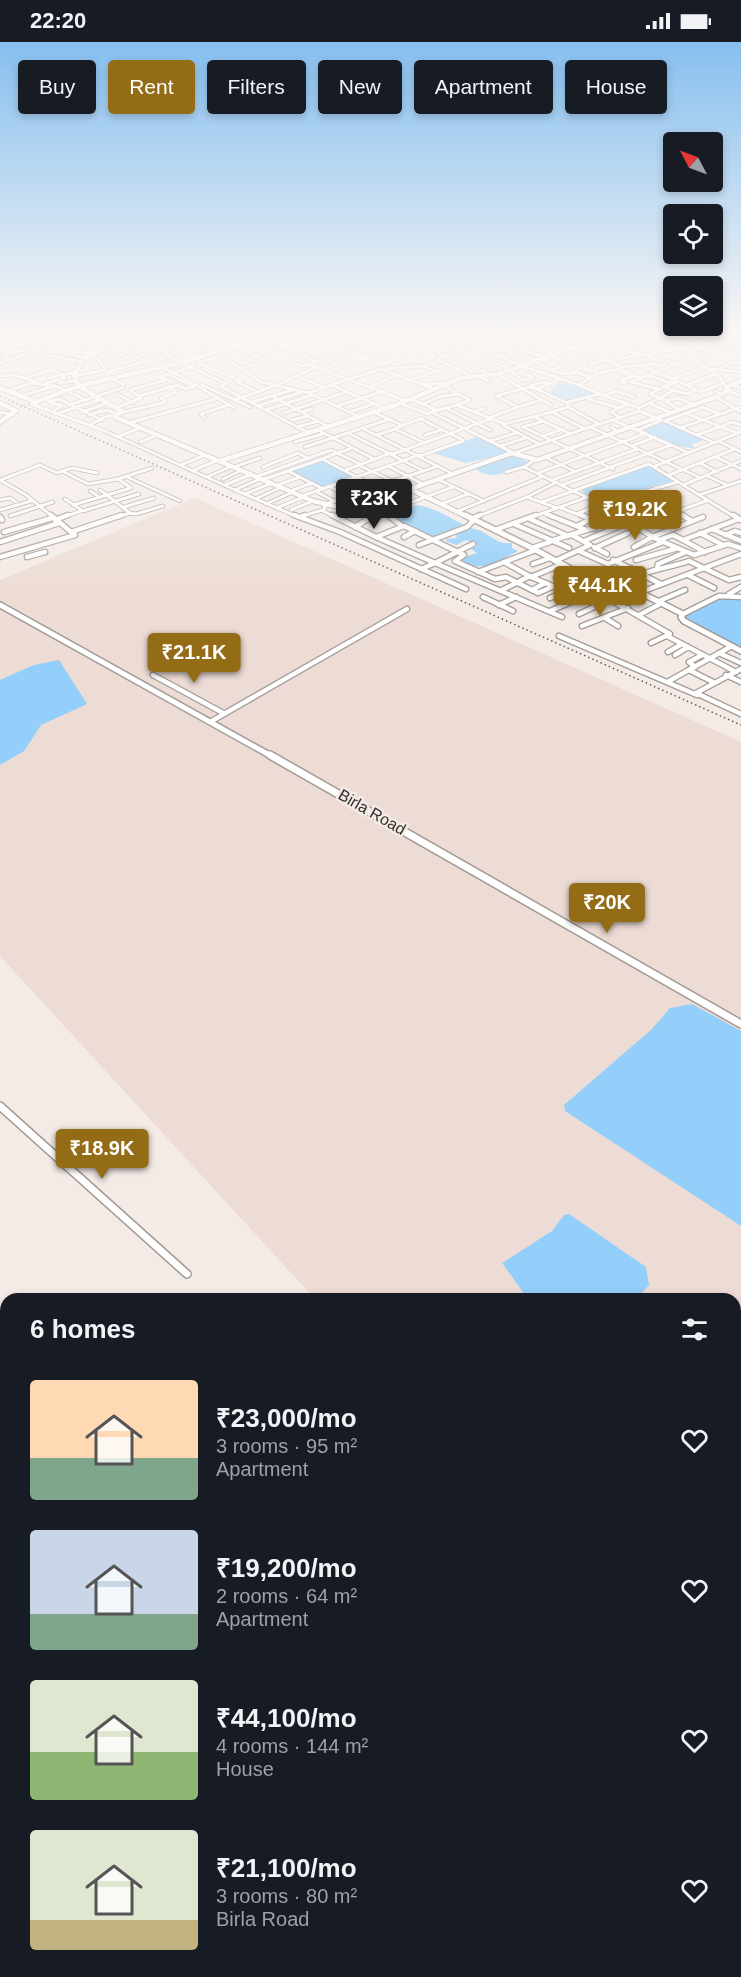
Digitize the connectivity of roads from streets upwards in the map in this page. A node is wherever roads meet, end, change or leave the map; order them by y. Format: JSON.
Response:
{"nodes":[{"id":1,"x":78,"y":420,"type":"edge"},
{"id":2,"x":102,"y":420,"type":"edge"},
{"id":3,"x":125,"y":420,"type":"edge"},
{"id":4,"x":135,"y":420,"type":"edge"},
{"id":5,"x":285,"y":420,"type":"edge"},
{"id":6,"x":347,"y":420,"type":"edge"},
{"id":7,"x":364,"y":420,"type":"edge"},
{"id":8,"x":387,"y":420,"type":"joint"},
{"id":9,"x":418,"y":420,"type":"edge"},
{"id":10,"x":423,"y":420,"type":"edge"},
{"id":11,"x":468,"y":420,"type":"edge"},
{"id":12,"x":487,"y":420,"type":"edge"},
{"id":13,"x":496,"y":420,"type":"edge"},
{"id":14,"x":522,"y":420,"type":"edge"},
{"id":15,"x":570,"y":420,"type":"edge"},
{"id":16,"x":593,"y":420,"type":"edge"},
{"id":17,"x":612,"y":420,"type":"edge"},
{"id":18,"x":613,"y":420,"type":"edge"},
{"id":19,"x":645,"y":420,"type":"edge"},
{"id":20,"x":664,"y":420,"type":"joint"},
{"id":21,"x":703,"y":420,"type":"joint"},
{"id":22,"x":318,"y":421,"type":"joint"},
{"id":23,"x":447,"y":421,"type":"joint"},
{"id":24,"x":544,"y":421,"type":"joint"},
{"id":25,"x":128,"y":423,"type":"junction"},
{"id":26,"x":377,"y":424,"type":"junction"},
{"id":27,"x":599,"y":424,"type":"junction"},
{"id":28,"x":90,"y":425,"type":"junction"},
{"id":29,"x":372,"y":425,"type":"junction"},
{"id":30,"x":477,"y":425,"type":"junction"},
{"id":31,"x":504,"y":425,"type":"junction"},
{"id":32,"x":741,"y":425,"type":"edge"},
{"id":33,"x":327,"y":426,"type":"junction"},
{"id":34,"x":404,"y":426,"type":"junction"},
{"id":35,"x":434,"y":426,"type":"junction"},
{"id":36,"x":628,"y":426,"type":"junction"},
{"id":37,"x":297,"y":427,"type":"junction"},
{"id":38,"x":611,"y":427,"type":"dead end"},
{"id":39,"x":719,"y":427,"type":"junction"},
{"id":40,"x":140,"y":428,"type":"junction"},
{"id":41,"x":362,"y":428,"type":"junction"},
{"id":42,"x":587,"y":428,"type":"junction"},
{"id":43,"x":680,"y":428,"type":"junction"},
{"id":44,"x":316,"y":429,"type":"junction"},
{"id":45,"x":464,"y":429,"type":"junction"},
{"id":46,"x":563,"y":429,"type":"junction"},
{"id":47,"x":394,"y":430,"type":"junction"},
{"id":48,"x":441,"y":430,"type":"junction"},
{"id":49,"x":490,"y":430,"type":"junction"},
{"id":50,"x":637,"y":430,"type":"junction"},
{"id":51,"x":131,"y":431,"type":"junction"},
{"id":52,"x":617,"y":431,"type":"junction"},
{"id":53,"x":307,"y":432,"type":"junction"},
{"id":54,"x":516,"y":432,"type":"junction"},
{"id":55,"x":348,"y":433,"type":"junction"},
{"id":56,"x":646,"y":433,"type":"junction"},
{"id":57,"x":324,"y":434,"type":"junction"},
{"id":58,"x":449,"y":434,"type":"junction"},
{"id":59,"x":571,"y":434,"type":"junction"},
{"id":60,"x":738,"y":434,"type":"edge"},
{"id":61,"x":158,"y":435,"type":"junction"},
{"id":62,"x":377,"y":435,"type":"junction"},
{"id":63,"x":425,"y":435,"type":"dead end"},
{"id":64,"x":475,"y":435,"type":"junction"},
{"id":65,"x":606,"y":435,"type":"junction"},
{"id":66,"x":697,"y":435,"type":"junction"},
{"id":67,"x":543,"y":436,"type":"junction"},
{"id":68,"x":117,"y":437,"type":"junction"},
{"id":69,"x":655,"y":437,"type":"junction"},
{"id":70,"x":525,"y":438,"type":"junction"},
{"id":71,"x":741,"y":438,"type":"edge"},
{"id":72,"x":147,"y":439,"type":"junction"},
{"id":73,"x":331,"y":439,"type":"junction"},
{"id":74,"x":551,"y":440,"type":"junction"},
{"id":75,"x":490,"y":441,"type":"junction"},
{"id":76,"x":140,"y":442,"type":"dead end"},
{"id":77,"x":295,"y":442,"type":"dead end"},
{"id":78,"x":622,"y":442,"type":"junction"},
{"id":79,"x":716,"y":442,"type":"junction"},
{"id":80,"x":425,"y":443,"type":"junction"},
{"id":81,"x":538,"y":444,"type":"junction"},
{"id":82,"x":671,"y":445,"type":"junction"},
{"id":83,"x":741,"y":445,"type":"edge"},
{"id":84,"x":345,"y":446,"type":"junction"},
{"id":85,"x":501,"y":446,"type":"junction"},
{"id":86,"x":632,"y":446,"type":"junction"},
{"id":87,"x":305,"y":447,"type":"dead end"},
{"id":88,"x":569,"y":448,"type":"junction"},
{"id":89,"x":734,"y":448,"type":"junction"},
{"id":90,"x":350,"y":449,"type":"junction"},
{"id":91,"x":407,"y":449,"type":"junction"},
{"id":92,"x":638,"y":449,"type":"junction"},
{"id":93,"x":331,"y":450,"type":"junction"},
{"id":94,"x":741,"y":452,"type":"edge"},
{"id":95,"x":337,"y":453,"type":"junction"},
{"id":96,"x":514,"y":453,"type":"junction"},
{"id":97,"x":689,"y":453,"type":"junction"},
{"id":98,"x":392,"y":454,"type":"junction"},
{"id":99,"x":648,"y":454,"type":"junction"},
{"id":100,"x":205,"y":455,"type":"junction"},
{"id":101,"x":318,"y":455,"type":"junction"},
{"id":102,"x":419,"y":455,"type":"junction"},
{"id":103,"x":586,"y":455,"type":"junction"},
{"id":104,"x":545,"y":457,"type":"junction"},
{"id":105,"x":716,"y":457,"type":"junction"},
{"id":106,"x":260,"y":458,"type":"dead end"},
{"id":107,"x":308,"y":458,"type":"junction"},
{"id":108,"x":323,"y":458,"type":"junction"},
{"id":109,"x":374,"y":459,"type":"junction"},
{"id":110,"x":404,"y":460,"type":"junction"},
{"id":111,"x":535,"y":460,"type":"junction"},
{"id":112,"x":219,"y":461,"type":"junction"},
{"id":113,"x":251,"y":461,"type":"junction"},
{"id":114,"x":665,"y":461,"type":"junction"},
{"id":115,"x":741,"y":461,"type":"edge"},
{"id":116,"x":314,"y":462,"type":"junction"},
{"id":117,"x":599,"y":462,"type":"junction"},
{"id":118,"x":700,"y":463,"type":"junction"},
{"id":119,"x":181,"y":465,"type":"junction"},
{"id":120,"x":359,"y":465,"type":"junction"},
{"id":121,"x":561,"y":465,"type":"junction"},
{"id":122,"x":734,"y":465,"type":"junction"},
{"id":123,"x":388,"y":466,"type":"junction"},
{"id":124,"x":438,"y":466,"type":"junction"},
{"id":125,"x":524,"y":466,"type":"junction"},
{"id":126,"x":655,"y":466,"type":"junction"},
{"id":127,"x":233,"y":467,"type":"junction"},
{"id":128,"x":152,"y":468,"type":"dead end"},
{"id":129,"x":263,"y":468,"type":"junction"},
{"id":130,"x":611,"y":468,"type":"junction"},
{"id":131,"x":741,"y":469,"type":"edge"},
{"id":132,"x":242,"y":470,"type":"junction"},
{"id":133,"x":346,"y":470,"type":"junction"},
{"id":134,"x":684,"y":470,"type":"junction"},
{"id":135,"x":62,"y":471,"type":"junction"},
{"id":136,"x":192,"y":471,"type":"junction"},
{"id":137,"x":272,"y":471,"type":"junction"},
{"id":138,"x":288,"y":471,"type":"junction"},
{"id":139,"x":372,"y":471,"type":"junction"},
{"id":140,"x":424,"y":471,"type":"junction"},
{"id":141,"x":506,"y":472,"type":"dead end"},
{"id":142,"x":575,"y":472,"type":"junction"},
{"id":143,"x":622,"y":472,"type":"junction"},
{"id":144,"x":717,"y":472,"type":"junction"},
{"id":145,"x":97,"y":473,"type":"dead end"},
{"id":146,"x":538,"y":473,"type":"junction"},
{"id":147,"x":252,"y":474,"type":"junction"},
{"id":148,"x":451,"y":474,"type":"junction"},
{"id":149,"x":669,"y":475,"type":"junction"},
{"id":150,"x":544,"y":476,"type":"junction"},
{"id":151,"x":707,"y":476,"type":"junction"},
{"id":152,"x":127,"y":477,"type":"junction"},
{"id":153,"x":207,"y":477,"type":"junction"},
{"id":154,"x":300,"y":477,"type":"junction"},
{"id":155,"x":357,"y":477,"type":"junction"},
{"id":156,"x":408,"y":477,"type":"junction"},
{"id":157,"x":585,"y":477,"type":"junction"},
{"id":158,"x":223,"y":478,"type":"dead end"},
{"id":159,"x":261,"y":478,"type":"junction"},
{"id":160,"x":701,"y":478,"type":"junction"},
{"id":161,"x":118,"y":479,"type":"junction"},
{"id":162,"x":437,"y":479,"type":"junction"},
{"id":163,"x":0,"y":480,"type":"edge"},
{"id":164,"x":552,"y":480,"type":"junction"},
{"id":165,"x":392,"y":481,"type":"junction"},
{"id":166,"x":741,"y":481,"type":"edge"},
{"id":167,"x":342,"y":482,"type":"junction"},
{"id":168,"x":595,"y":482,"type":"junction"},
{"id":169,"x":678,"y":482,"type":"junction"},
{"id":170,"x":312,"y":483,"type":"junction"},
{"id":171,"x":557,"y":483,"type":"junction"},
{"id":172,"x":423,"y":484,"type":"junction"},
{"id":173,"x":225,"y":485,"type":"junction"},
{"id":174,"x":278,"y":485,"type":"junction"},
{"id":175,"x":562,"y":485,"type":"junction"},
{"id":176,"x":683,"y":485,"type":"junction"},
{"id":177,"x":727,"y":485,"type":"junction"},
{"id":178,"x":330,"y":486,"type":"junction"},
{"id":179,"x":376,"y":487,"type":"junction"},
{"id":180,"x":453,"y":487,"type":"junction"},
{"id":181,"x":323,"y":489,"type":"junction"},
{"id":182,"x":410,"y":489,"type":"junction"},
{"id":183,"x":100,"y":490,"type":"dead end"},
{"id":184,"x":235,"y":490,"type":"junction"},
{"id":185,"x":90,"y":491,"type":"dead end"},
{"id":186,"x":292,"y":491,"type":"junction"},
{"id":187,"x":315,"y":491,"type":"junction"},
{"id":188,"x":365,"y":491,"type":"junction"},
{"id":189,"x":573,"y":491,"type":"junction"},
{"id":190,"x":245,"y":494,"type":"junction"},
{"id":191,"x":468,"y":494,"type":"junction"},
{"id":192,"x":500,"y":494,"type":"junction"},
{"id":193,"x":108,"y":495,"type":"junction"},
{"id":194,"x":139,"y":495,"type":"dead end"},
{"id":195,"x":699,"y":495,"type":"junction"},
{"id":196,"x":98,"y":496,"type":"junction"},
{"id":197,"x":303,"y":496,"type":"junction"},
{"id":198,"x":349,"y":496,"type":"junction"},
{"id":199,"x":527,"y":496,"type":"junction"},
{"id":200,"x":647,"y":496,"type":"dead end"},
{"id":201,"x":426,"y":497,"type":"junction"},
{"id":202,"x":588,"y":497,"type":"junction"},
{"id":203,"x":154,"y":498,"type":"dead end"},
{"id":204,"x":65,"y":499,"type":"dead end"},
{"id":205,"x":255,"y":499,"type":"junction"},
{"id":206,"x":0,"y":500,"type":"edge"},
{"id":207,"x":31,"y":501,"type":"junction"},
{"id":208,"x":117,"y":501,"type":"junction"},
{"id":209,"x":180,"y":501,"type":"dead end"},
{"id":210,"x":312,"y":501,"type":"junction"},
{"id":211,"x":334,"y":501,"type":"junction"},
{"id":212,"x":484,"y":501,"type":"junction"},
{"id":213,"x":626,"y":501,"type":"junction"},
{"id":214,"x":706,"y":501,"type":"junction"},
{"id":215,"x":16,"y":502,"type":"dead end"},
{"id":216,"x":53,"y":502,"type":"dead end"},
{"id":217,"x":515,"y":502,"type":"junction"},
{"id":218,"x":542,"y":502,"type":"junction"},
{"id":219,"x":266,"y":504,"type":"junction"},
{"id":220,"x":441,"y":504,"type":"junction"},
{"id":221,"x":602,"y":504,"type":"junction"},
{"id":222,"x":73,"y":505,"type":"junction"},
{"id":223,"x":163,"y":506,"type":"dead end"},
{"id":224,"x":324,"y":506,"type":"junction"},
{"id":225,"x":124,"y":507,"type":"junction"},
{"id":226,"x":655,"y":507,"type":"dead end"},
{"id":227,"x":39,"y":508,"type":"junction"},
{"id":228,"x":276,"y":508,"type":"junction"},
{"id":229,"x":558,"y":508,"type":"junction"},
{"id":230,"x":636,"y":508,"type":"junction"},
{"id":231,"x":0,"y":510,"type":"edge"},
{"id":232,"x":291,"y":510,"type":"dead end"},
{"id":233,"x":351,"y":510,"type":"junction"},
{"id":234,"x":81,"y":511,"type":"junction"},
{"id":235,"x":383,"y":512,"type":"junction"},
{"id":236,"x":456,"y":512,"type":"junction"},
{"id":237,"x":642,"y":512,"type":"junction"},
{"id":238,"x":675,"y":512,"type":"junction"},
{"id":239,"x":130,"y":513,"type":"junction"},
{"id":240,"x":544,"y":513,"type":"junction"},
{"id":241,"x":576,"y":514,"type":"junction"},
{"id":242,"x":618,"y":516,"type":"junction"},
{"id":243,"x":300,"y":517,"type":"junction"},
{"id":244,"x":370,"y":517,"type":"junction"},
{"id":245,"x":703,"y":517,"type":"dead end"},
{"id":246,"x":530,"y":519,"type":"junction"},
{"id":247,"x":591,"y":519,"type":"junction"},
{"id":248,"x":55,"y":520,"type":"junction"},
{"id":249,"x":472,"y":520,"type":"junction"},
{"id":250,"x":740,"y":520,"type":"edge"},
{"id":251,"x":692,"y":521,"type":"junction"},
{"id":252,"x":627,"y":523,"type":"junction"},
{"id":253,"x":514,"y":524,"type":"junction"},
{"id":254,"x":402,"y":526,"type":"junction"},
{"id":255,"x":577,"y":526,"type":"junction"},
{"id":256,"x":354,"y":527,"type":"junction"},
{"id":257,"x":634,"y":527,"type":"dead end"},
{"id":258,"x":18,"y":528,"type":"junction"},
{"id":259,"x":596,"y":528,"type":"dead end"},
{"id":260,"x":640,"y":529,"type":"dead end"},
{"id":261,"x":712,"y":529,"type":"junction"},
{"id":262,"x":495,"y":530,"type":"junction"},
{"id":263,"x":586,"y":530,"type":"junction"},
{"id":264,"x":415,"y":531,"type":"junction"},
{"id":265,"x":4,"y":532,"type":"dead end"},
{"id":266,"x":71,"y":532,"type":"junction"},
{"id":267,"x":340,"y":532,"type":"junction"},
{"id":268,"x":627,"y":533,"type":"dead end"},
{"id":269,"x":700,"y":533,"type":"junction"},
{"id":270,"x":741,"y":533,"type":"edge"},
{"id":271,"x":725,"y":535,"type":"junction"},
{"id":272,"x":570,"y":536,"type":"junction"},
{"id":273,"x":376,"y":537,"type":"junction"},
{"id":274,"x":404,"y":537,"type":"dead end"},
{"id":275,"x":653,"y":537,"type":"junction"},
{"id":276,"x":434,"y":539,"type":"junction"},
{"id":277,"x":682,"y":540,"type":"junction"},
{"id":278,"x":552,"y":541,"type":"junction"},
{"id":279,"x":584,"y":541,"type":"junction"},
{"id":280,"x":661,"y":541,"type":"junction"},
{"id":281,"x":741,"y":541,"type":"edge"},
{"id":282,"x":0,"y":542,"type":"edge"},
{"id":283,"x":473,"y":544,"type":"dead end"},
{"id":284,"x":419,"y":545,"type":"dead end"},
{"id":285,"x":589,"y":545,"type":"junction"},
{"id":286,"x":672,"y":545,"type":"junction"},
{"id":287,"x":723,"y":545,"type":"junction"},
{"id":288,"x":38,"y":546,"type":"junction"},
{"id":289,"x":634,"y":546,"type":"dead end"},
{"id":290,"x":399,"y":548,"type":"junction"},
{"id":291,"x":568,"y":548,"type":"dead end"},
{"id":292,"x":595,"y":548,"type":"junction"},
{"id":293,"x":678,"y":548,"type":"junction"},
{"id":294,"x":741,"y":548,"type":"edge"},
{"id":295,"x":534,"y":549,"type":"junction"},
{"id":296,"x":456,"y":551,"type":"junction"},
{"id":297,"x":579,"y":551,"type":"junction"},
{"id":298,"x":45,"y":552,"type":"junction"},
{"id":299,"x":686,"y":552,"type":"junction"},
{"id":300,"x":705,"y":552,"type":"junction"},
{"id":301,"x":385,"y":554,"type":"junction"},
{"id":302,"x":607,"y":554,"type":"dead end"},
{"id":303,"x":50,"y":555,"type":"dead end"},
{"id":304,"x":677,"y":555,"type":"junction"},
{"id":305,"x":694,"y":555,"type":"junction"},
{"id":306,"x":741,"y":555,"type":"edge"},
{"id":307,"x":0,"y":557,"type":"edge"},
{"id":308,"x":27,"y":557,"type":"dead end"},
{"id":309,"x":613,"y":560,"type":"junction"},
{"id":310,"x":636,"y":560,"type":"dead end"},
{"id":311,"x":687,"y":560,"type":"junction"},
{"id":312,"x":555,"y":561,"type":"junction"},
{"id":313,"x":504,"y":562,"type":"junction"},
{"id":314,"x":435,"y":563,"type":"junction"},
{"id":315,"x":532,"y":564,"type":"dead end"},
{"id":316,"x":631,"y":568,"type":"junction"},
{"id":317,"x":669,"y":568,"type":"junction"},
{"id":318,"x":705,"y":568,"type":"junction"},
{"id":319,"x":421,"y":569,"type":"junction"},
{"id":320,"x":657,"y":569,"type":"junction"},
{"id":321,"x":478,"y":572,"type":"junction"},
{"id":322,"x":574,"y":572,"type":"junction"},
{"id":323,"x":642,"y":574,"type":"junction"},
{"id":324,"x":468,"y":576,"type":"junction"},
{"id":325,"x":531,"y":576,"type":"junction"},
{"id":326,"x":687,"y":576,"type":"junction"},
{"id":327,"x":609,"y":577,"type":"junction"},
{"id":328,"x":741,"y":577,"type":"edge"},
{"id":329,"x":556,"y":578,"type":"dead end"},
{"id":330,"x":453,"y":583,"type":"junction"},
{"id":331,"x":518,"y":583,"type":"junction"},
{"id":332,"x":545,"y":583,"type":"junction"},
{"id":333,"x":594,"y":583,"type":"junction"},
{"id":334,"x":661,"y":584,"type":"junction"},
{"id":335,"x":555,"y":585,"type":"junction"},
{"id":336,"x":714,"y":588,"type":"dead end"},
{"id":337,"x":741,"y":588,"type":"edge"},
{"id":338,"x":466,"y":589,"type":"dead end"},
{"id":339,"x":532,"y":590,"type":"junction"},
{"id":340,"x":685,"y":590,"type":"dead end"},
{"id":341,"x":502,"y":591,"type":"junction"},
{"id":342,"x":566,"y":591,"type":"junction"},
{"id":343,"x":597,"y":591,"type":"junction"},
{"id":344,"x":640,"y":592,"type":"junction"},
{"id":345,"x":728,"y":595,"type":"junction"},
{"id":346,"x":483,"y":597,"type":"dead end"},
{"id":347,"x":516,"y":597,"type":"junction"},
{"id":348,"x":741,"y":597,"type":"edge"},
{"id":349,"x":611,"y":599,"type":"junction"},
{"id":350,"x":626,"y":599,"type":"junction"},
{"id":351,"x":660,"y":602,"type":"junction"},
{"id":352,"x":618,"y":603,"type":"junction"},
{"id":353,"x":0,"y":605,"type":"edge"},
{"id":354,"x":500,"y":605,"type":"junction"},
{"id":355,"x":559,"y":606,"type":"junction"},
{"id":356,"x":628,"y":608,"type":"junction"},
{"id":357,"x":407,"y":609,"type":"dead end"},
{"id":358,"x":513,"y":611,"type":"dead end"},
{"id":359,"x":550,"y":611,"type":"junction"},
{"id":360,"x":579,"y":614,"type":"dead end"},
{"id":361,"x":683,"y":614,"type":"junction"},
{"id":362,"x":639,"y":615,"type":"junction"},
{"id":363,"x":562,"y":616,"type":"dead end"},
{"id":364,"x":605,"y":618,"type":"junction"},
{"id":365,"x":582,"y":626,"type":"dead end"},
{"id":366,"x":618,"y":626,"type":"dead end"},
{"id":367,"x":559,"y":636,"type":"dead end"},
{"id":368,"x":667,"y":636,"type":"junction"},
{"id":369,"x":651,"y":643,"type":"dead end"},
{"id":370,"x":682,"y":644,"type":"junction"},
{"id":371,"x":732,"y":646,"type":"junction"},
{"id":372,"x":688,"y":647,"type":"junction"},
{"id":373,"x":668,"y":652,"type":"dead end"},
{"id":374,"x":740,"y":652,"type":"edge"},
{"id":375,"x":719,"y":653,"type":"junction"},
{"id":376,"x":675,"y":655,"type":"dead end"},
{"id":377,"x":702,"y":655,"type":"junction"},
{"id":378,"x":727,"y":657,"type":"junction"},
{"id":379,"x":710,"y":659,"type":"junction"},
{"id":380,"x":735,"y":660,"type":"junction"},
{"id":381,"x":741,"y":663,"type":"edge"},
{"id":382,"x":695,"y":667,"type":"junction"},
{"id":383,"x":689,"y":670,"type":"junction"},
{"id":384,"x":739,"y":670,"type":"edge"},
{"id":385,"x":153,"y":675,"type":"dead end"},
{"id":386,"x":726,"y":675,"type":"junction"},
{"id":387,"x":669,"y":681,"type":"dead end"},
{"id":388,"x":713,"y":682,"type":"junction"},
{"id":389,"x":741,"y":682,"type":"edge"},
{"id":390,"x":697,"y":695,"type":"junction"},
{"id":391,"x":223,"y":713,"type":"junction"},
{"id":392,"x":741,"y":714,"type":"edge"},
{"id":393,"x":210,"y":722,"type":"junction"},
{"id":394,"x":741,"y":1024,"type":"edge"},
{"id":395,"x":0,"y":1106,"type":"edge"},
{"id":396,"x":187,"y":1274,"type":"dead end"}],
"edges":[{"from":1,"to":28,"type":"street"},
{"from":2,"to":28,"type":"street"},
{"from":3,"to":25,"type":"street"},
{"from":4,"to":25,"type":"street"},
{"from":5,"to":37,"type":"street"},
{"from":6,"to":33,"type":"street"},
{"from":7,"to":29,"type":"street"},
{"from":8,"to":26,"type":"street"},
{"from":8,"to":34,"type":"street"},
{"from":9,"to":34,"type":"street"},
{"from":10,"to":35,"type":"street"},
{"from":11,"to":30,"type":"street"},
{"from":12,"to":30,"type":"street"},
{"from":13,"to":31,"type":"street"},
{"from":14,"to":31,"type":"street"},
{"from":15,"to":42,"type":"street"},
{"from":16,"to":27,"type":"street"},
{"from":17,"to":27,"type":"street"},
{"from":18,"to":36,"type":"street"},
{"from":19,"to":36,"type":"street"},
{"from":20,"to":43,"type":"street"},
{"from":20,"to":50,"type":"street"},
{"from":21,"to":39,"type":"street"},
{"from":21,"to":43,"type":"street"},
{"from":22,"to":33,"type":"street"},
{"from":22,"to":37,"type":"street"},
{"from":23,"to":35,"type":"street"},
{"from":23,"to":45,"type":"street"},
{"from":24,"to":46,"type":"street"},
{"from":24,"to":67,"type":"street"},
{"from":25,"to":40,"type":"street"},
{"from":26,"to":29,"type":"street"},
{"from":26,"to":47,"type":"street"},
{"from":27,"to":42,"type":"street"},
{"from":28,"to":68,"type":"street"},
{"from":29,"to":41,"type":"street"},
{"from":30,"to":45,"type":"street"},
{"from":30,"to":49,"type":"street"},
{"from":31,"to":49,"type":"street"},
{"from":31,"to":54,"type":"street"},
{"from":32,"to":39,"type":"street"},
{"from":33,"to":44,"type":"street"},
{"from":34,"to":47,"type":"street"},
{"from":35,"to":48,"type":"street"},
{"from":36,"to":50,"type":"street"},
{"from":36,"to":52,"type":"street"},
{"from":37,"to":53,"type":"street"},
{"from":38,"to":52,"type":"street"},
{"from":39,"to":60,"type":"street"},
{"from":39,"to":66,"type":"street"},
{"from":40,"to":51,"type":"street"},
{"from":40,"to":61,"type":"street"},
{"from":41,"to":55,"type":"street"},
{"from":41,"to":62,"type":"street"},
{"from":42,"to":59,"type":"street"},
{"from":42,"to":65,"type":"street"},
{"from":43,"to":66,"type":"street"},
{"from":44,"to":53,"type":"street"},
{"from":44,"to":57,"type":"street"},
{"from":45,"to":58,"type":"street"},
{"from":45,"to":64,"type":"street"},
{"from":46,"to":59,"type":"street"},
{"from":46,"to":67,"type":"street"},
{"from":47,"to":62,"type":"street"},
{"from":47,"to":80,"type":"street"},
{"from":48,"to":58,"type":"street"},
{"from":48,"to":63,"type":"street"},
{"from":49,"to":64,"type":"street"},
{"from":50,"to":56,"type":"street"},
{"from":51,"to":68,"type":"street"},
{"from":51,"to":72,"type":"street"},
{"from":52,"to":65,"type":"street"},
{"from":53,"to":112,"type":"street"},
{"from":54,"to":70,"type":"street"},
{"from":54,"to":75,"type":"street"},
{"from":55,"to":73,"type":"street"},
{"from":55,"to":98,"type":"street"},
{"from":56,"to":69,"type":"street"},
{"from":56,"to":78,"type":"street"},
{"from":57,"to":73,"type":"street"},
{"from":57,"to":77,"type":"street"},
{"from":58,"to":80,"type":"street"},
{"from":58,"to":102,"type":"street"},
{"from":59,"to":74,"type":"street"},
{"from":60,"to":71,"type":"street"},
{"from":60,"to":79,"type":"street"},
{"from":61,"to":72,"type":"street"},
{"from":61,"to":100,"type":"street"},
{"from":62,"to":91,"type":"street"},
{"from":64,"to":75,"type":"street"},
{"from":65,"to":78,"type":"street"},
{"from":65,"to":88,"type":"street"},
{"from":66,"to":79,"type":"street"},
{"from":67,"to":74,"type":"street"},
{"from":68,"to":119,"type":"street"},
{"from":69,"to":82,"type":"street"},
{"from":69,"to":86,"type":"street"},
{"from":70,"to":81,"type":"street"},
{"from":70,"to":85,"type":"street"},
{"from":72,"to":76,"type":"street"},
{"from":73,"to":84,"type":"street"},
{"from":73,"to":87,"type":"street"},
{"from":74,"to":81,"type":"street"},
{"from":74,"to":88,"type":"street"},
{"from":75,"to":85,"type":"street"},
{"from":78,"to":86,"type":"street"},
{"from":78,"to":103,"type":"street"},
{"from":79,"to":89,"type":"street"},
{"from":79,"to":97,"type":"street"},
{"from":80,"to":91,"type":"street"},
{"from":81,"to":96,"type":"street"},
{"from":82,"to":97,"type":"street"},
{"from":82,"to":99,"type":"street"},
{"from":83,"to":89,"type":"street"},
{"from":84,"to":90,"type":"street"},
{"from":84,"to":93,"type":"street"},
{"from":85,"to":96,"type":"street"},
{"from":86,"to":92,"type":"street"},
{"from":88,"to":103,"type":"street"},
{"from":88,"to":104,"type":"street"},
{"from":89,"to":94,"type":"street"},
{"from":89,"to":105,"type":"street"},
{"from":90,"to":95,"type":"street"},
{"from":90,"to":109,"type":"street"},
{"from":91,"to":98,"type":"street"},
{"from":91,"to":102,"type":"street"},
{"from":92,"to":99,"type":"street"},
{"from":92,"to":117,"type":"street"},
{"from":93,"to":95,"type":"street"},
{"from":93,"to":101,"type":"street"},
{"from":95,"to":108,"type":"street"},
{"from":95,"to":120,"type":"street"},
{"from":96,"to":111,"type":"street"},
{"from":96,"to":148,"type":"street"},
{"from":97,"to":114,"type":"street"},
{"from":98,"to":109,"type":"street"},
{"from":98,"to":110,"type":"street"},
{"from":99,"to":114,"type":"street"},
{"from":99,"to":130,"type":"street"},
{"from":100,"to":112,"type":"street"},
{"from":100,"to":119,"type":"street"},
{"from":101,"to":107,"type":"street"},
{"from":101,"to":108,"type":"street"},
{"from":102,"to":110,"type":"street"},
{"from":102,"to":124,"type":"street"},
{"from":103,"to":117,"type":"street"},
{"from":103,"to":121,"type":"street"},
{"from":104,"to":111,"type":"street"},
{"from":104,"to":121,"type":"street"},
{"from":105,"to":118,"type":"street"},
{"from":105,"to":122,"type":"street"},
{"from":106,"to":113,"type":"street"},
{"from":107,"to":116,"type":"street"},
{"from":107,"to":129,"type":"street"},
{"from":107,"to":137,"type":"street"},
{"from":108,"to":116,"type":"street"},
{"from":108,"to":133,"type":"street"},
{"from":109,"to":120,"type":"street"},
{"from":110,"to":123,"type":"street"},
{"from":110,"to":140,"type":"street"},
{"from":111,"to":125,"type":"street"},
{"from":112,"to":127,"type":"street"},
{"from":112,"to":136,"type":"street"},
{"from":113,"to":127,"type":"street"},
{"from":113,"to":129,"type":"street"},
{"from":114,"to":126,"type":"street"},
{"from":114,"to":134,"type":"street"},
{"from":115,"to":122,"type":"street"},
{"from":116,"to":138,"type":"street"},
{"from":117,"to":130,"type":"street"},
{"from":117,"to":142,"type":"street"},
{"from":118,"to":134,"type":"street"},
{"from":118,"to":144,"type":"street"},
{"from":119,"to":136,"type":"street"},
{"from":120,"to":133,"type":"street"},
{"from":120,"to":139,"type":"street"},
{"from":121,"to":142,"type":"street"},
{"from":121,"to":146,"type":"street"},
{"from":122,"to":131,"type":"street"},
{"from":122,"to":144,"type":"street"},
{"from":123,"to":139,"type":"street"},
{"from":123,"to":156,"type":"street"},
{"from":124,"to":140,"type":"street"},
{"from":124,"to":148,"type":"street"},
{"from":125,"to":141,"type":"street"},
{"from":125,"to":146,"type":"street"},
{"from":126,"to":143,"type":"street"},
{"from":126,"to":149,"type":"street"},
{"from":127,"to":132,"type":"street"},
{"from":127,"to":153,"type":"street"},
{"from":128,"to":152,"type":"street"},
{"from":129,"to":137,"type":"street"},
{"from":130,"to":143,"type":"street"},
{"from":130,"to":157,"type":"street"},
{"from":132,"to":147,"type":"street"},
{"from":132,"to":158,"type":"street"},
{"from":133,"to":155,"type":"street"},
{"from":134,"to":149,"type":"street"},
{"from":134,"to":160,"type":"street"},
{"from":135,"to":145,"type":"street"},
{"from":135,"to":161,"type":"street"},
{"from":135,"to":163,"type":"street"},
{"from":136,"to":153,"type":"street"},
{"from":137,"to":159,"type":"street"},
{"from":138,"to":154,"type":"street"},
{"from":138,"to":159,"type":"street"},
{"from":139,"to":155,"type":"street"},
{"from":139,"to":165,"type":"street"},
{"from":140,"to":156,"type":"street"},
{"from":142,"to":157,"type":"street"},
{"from":142,"to":164,"type":"street"},
{"from":143,"to":168,"type":"street"},
{"from":144,"to":151,"type":"street"},
{"from":146,"to":150,"type":"street"},
{"from":147,"to":159,"type":"street"},
{"from":147,"to":173,"type":"street"},
{"from":148,"to":162,"type":"street"},
{"from":149,"to":169,"type":"street"},
{"from":150,"to":164,"type":"street"},
{"from":150,"to":192,"type":"street"},
{"from":151,"to":160,"type":"street"},
{"from":151,"to":177,"type":"street"},
{"from":152,"to":161,"type":"street"},
{"from":152,"to":209,"type":"street"},
{"from":153,"to":173,"type":"street"},
{"from":154,"to":170,"type":"street"},
{"from":154,"to":174,"type":"street"},
{"from":155,"to":167,"type":"street"},
{"from":155,"to":179,"type":"street"},
{"from":156,"to":165,"type":"street"},
{"from":156,"to":172,"type":"street"},
{"from":157,"to":168,"type":"street"},
{"from":157,"to":175,"type":"street"},
{"from":159,"to":174,"type":"street"},
{"from":159,"to":184,"type":"street"},
{"from":160,"to":176,"type":"street"},
{"from":161,"to":193,"type":"street"},
{"from":162,"to":172,"type":"street"},
{"from":162,"to":180,"type":"street"},
{"from":163,"to":207,"type":"street"},
{"from":164,"to":171,"type":"street"},
{"from":165,"to":179,"type":"street"},
{"from":165,"to":182,"type":"street"},
{"from":166,"to":177,"type":"street"},
{"from":167,"to":178,"type":"street"},
{"from":167,"to":188,"type":"street"},
{"from":168,"to":189,"type":"street"},
{"from":169,"to":176,"type":"street"},
{"from":169,"to":213,"type":"street"},
{"from":170,"to":181,"type":"street"},
{"from":170,"to":186,"type":"street"},
{"from":171,"to":175,"type":"street"},
{"from":171,"to":199,"type":"street"},
{"from":172,"to":182,"type":"street"},
{"from":173,"to":184,"type":"street"},
{"from":174,"to":186,"type":"street"},
{"from":174,"to":190,"type":"street"},
{"from":174,"to":205,"type":"street"},
{"from":175,"to":189,"type":"street"},
{"from":176,"to":195,"type":"street"},
{"from":177,"to":195,"type":"street"},
{"from":178,"to":181,"type":"street"},
{"from":178,"to":198,"type":"street"},
{"from":179,"to":188,"type":"street"},
{"from":180,"to":191,"type":"street"},
{"from":180,"to":201,"type":"street"},
{"from":181,"to":187,"type":"street"},
{"from":182,"to":201,"type":"street"},
{"from":182,"to":233,"type":"street"},
{"from":183,"to":193,"type":"street"},
{"from":184,"to":190,"type":"street"},
{"from":185,"to":196,"type":"street"},
{"from":186,"to":197,"type":"street"},
{"from":186,"to":219,"type":"street"},
{"from":187,"to":197,"type":"street"},
{"from":187,"to":211,"type":"street"},
{"from":188,"to":198,"type":"street"},
{"from":189,"to":202,"type":"street"},
{"from":189,"to":218,"type":"street"},
{"from":190,"to":205,"type":"street"},
{"from":191,"to":212,"type":"street"},
{"from":191,"to":220,"type":"street"},
{"from":192,"to":212,"type":"street"},
{"from":192,"to":217,"type":"street"},
{"from":193,"to":196,"type":"street"},
{"from":193,"to":208,"type":"street"},
{"from":194,"to":208,"type":"street"},
{"from":195,"to":214,"type":"street"},
{"from":196,"to":222,"type":"street"},
{"from":197,"to":210,"type":"street"},
{"from":197,"to":228,"type":"street"},
{"from":198,"to":211,"type":"street"},
{"from":199,"to":217,"type":"street"},
{"from":199,"to":218,"type":"street"},
{"from":200,"to":238,"type":"street"},
{"from":201,"to":220,"type":"street"},
{"from":201,"to":235,"type":"street"},
{"from":202,"to":221,"type":"street"},
{"from":202,"to":229,"type":"street"},
{"from":203,"to":225,"type":"street"},
{"from":204,"to":222,"type":"street"},
{"from":205,"to":219,"type":"street"},
{"from":206,"to":215,"type":"street"},
{"from":207,"to":227,"type":"street"},
{"from":207,"to":231,"type":"street"},
{"from":208,"to":225,"type":"street"},
{"from":208,"to":234,"type":"street"},
{"from":210,"to":224,"type":"street"},
{"from":210,"to":232,"type":"street"},
{"from":211,"to":224,"type":"street"},
{"from":212,"to":236,"type":"street"},
{"from":213,"to":221,"type":"street"},
{"from":213,"to":230,"type":"street"},
{"from":214,"to":238,"type":"street"},
{"from":214,"to":250,"type":"street"},
{"from":216,"to":227,"type":"street"},
{"from":217,"to":249,"type":"street"},
{"from":218,"to":229,"type":"street"},
{"from":219,"to":228,"type":"street"},
{"from":220,"to":236,"type":"street"},
{"from":221,"to":241,"type":"street"},
{"from":221,"to":242,"type":"street"},
{"from":222,"to":234,"type":"street"},
{"from":223,"to":239,"type":"street"},
{"from":224,"to":233,"type":"street"},
{"from":224,"to":243,"type":"street"},
{"from":224,"to":256,"type":"street"},
{"from":225,"to":239,"type":"street"},
{"from":226,"to":237,"type":"street"},
{"from":227,"to":248,"type":"street"},
{"from":227,"to":258,"type":"street"},
{"from":228,"to":243,"type":"street"},
{"from":229,"to":240,"type":"street"},
{"from":229,"to":241,"type":"street"},
{"from":230,"to":237,"type":"street"},
{"from":230,"to":242,"type":"street"},
{"from":233,"to":244,"type":"street"},
{"from":234,"to":248,"type":"street"},
{"from":235,"to":244,"type":"street"},
{"from":235,"to":254,"type":"street"},
{"from":236,"to":249,"type":"street"},
{"from":237,"to":238,"type":"street"},
{"from":238,"to":251,"type":"street"},
{"from":239,"to":266,"type":"street"},
{"from":240,"to":246,"type":"street"},
{"from":240,"to":255,"type":"street"},
{"from":241,"to":247,"type":"street"},
{"from":242,"to":247,"type":"street"},
{"from":242,"to":252,"type":"street"},
{"from":243,"to":267,"type":"street"},
{"from":244,"to":256,"type":"street"},
{"from":245,"to":251,"type":"street"},
{"from":246,"to":253,"type":"street"},
{"from":246,"to":272,"type":"street"},
{"from":247,"to":255,"type":"street"},
{"from":248,"to":258,"type":"street"},
{"from":248,"to":266,"type":"street"},
{"from":248,"to":282,"type":"street"},
{"from":249,"to":262,"type":"street"},
{"from":249,"to":276,"type":"street"},
{"from":250,"to":261,"type":"street"},
{"from":251,"to":275,"type":"street"},
{"from":252,"to":257,"type":"street"},
{"from":252,"to":279,"type":"street"},
{"from":253,"to":262,"type":"street"},
{"from":253,"to":278,"type":"street"},
{"from":254,"to":264,"type":"street"},
{"from":254,"to":273,"type":"street"},
{"from":255,"to":263,"type":"street"},
{"from":256,"to":267,"type":"street"},
{"from":256,"to":273,"type":"street"},
{"from":258,"to":265,"type":"street"},
{"from":259,"to":263,"type":"street"},
{"from":260,"to":275,"type":"street"},
{"from":261,"to":269,"type":"street"},
{"from":261,"to":271,"type":"street"},
{"from":262,"to":295,"type":"street"},
{"from":263,"to":272,"type":"street"},
{"from":264,"to":274,"type":"street"},
{"from":264,"to":276,"type":"street"},
{"from":266,"to":288,"type":"street"},
{"from":267,"to":301,"type":"street"},
{"from":268,"to":292,"type":"street"},
{"from":269,"to":277,"type":"street"},
{"from":269,"to":287,"type":"street"},
{"from":270,"to":271,"type":"street"},
{"from":271,"to":281,"type":"street"},
{"from":272,"to":278,"type":"street"},
{"from":272,"to":279,"type":"street"},
{"from":273,"to":290,"type":"street"},
{"from":275,"to":280,"type":"street"},
{"from":275,"to":289,"type":"street"},
{"from":276,"to":284,"type":"street"},
{"from":276,"to":296,"type":"street"},
{"from":277,"to":280,"type":"street"},
{"from":277,"to":286,"type":"street"},
{"from":277,"to":300,"type":"street"},
{"from":278,"to":291,"type":"street"},
{"from":278,"to":295,"type":"street"},
{"from":279,"to":285,"type":"street"},
{"from":280,"to":286,"type":"street"},
{"from":280,"to":309,"type":"street"},
{"from":283,"to":296,"type":"street"},
{"from":285,"to":292,"type":"street"},
{"from":285,"to":297,"type":"street"},
{"from":286,"to":293,"type":"street"},
{"from":287,"to":294,"type":"street"},
{"from":287,"to":300,"type":"street"},
{"from":288,"to":298,"type":"street"},
{"from":288,"to":307,"type":"street"},
{"from":290,"to":301,"type":"street"},
{"from":290,"to":314,"type":"street"},
{"from":292,"to":302,"type":"street"},
{"from":293,"to":299,"type":"street"},
{"from":293,"to":310,"type":"street"},
{"from":295,"to":312,"type":"street"},
{"from":295,"to":313,"type":"street"},
{"from":296,"to":314,"type":"street"},
{"from":296,"to":321,"type":"street"},
{"from":297,"to":309,"type":"street"},
{"from":297,"to":312,"type":"street"},
{"from":298,"to":303,"type":"street"},
{"from":298,"to":308,"type":"street"},
{"from":299,"to":304,"type":"street"},
{"from":299,"to":305,"type":"street"},
{"from":300,"to":305,"type":"street"},
{"from":301,"to":319,"type":"street"},
{"from":304,"to":311,"type":"street"},
{"from":304,"to":320,"type":"street"},
{"from":305,"to":311,"type":"street"},
{"from":306,"to":318,"type":"street"},
{"from":309,"to":316,"type":"street"},
{"from":311,"to":317,"type":"street"},
{"from":311,"to":318,"type":"street"},
{"from":312,"to":315,"type":"street"},
{"from":312,"to":322,"type":"street"},
{"from":312,"to":325,"type":"street"},
{"from":313,"to":321,"type":"street"},
{"from":313,"to":325,"type":"street"},
{"from":314,"to":319,"type":"street"},
{"from":314,"to":324,"type":"street"},
{"from":316,"to":323,"type":"street"},
{"from":316,"to":327,"type":"street"},
{"from":317,"to":320,"type":"street"},
{"from":317,"to":326,"type":"street"},
{"from":318,"to":326,"type":"street"},
{"from":318,"to":328,"type":"street"},
{"from":319,"to":330,"type":"street"},
{"from":320,"to":323,"type":"street"},
{"from":321,"to":324,"type":"street"},
{"from":321,"to":331,"type":"street"},
{"from":322,"to":329,"type":"street"},
{"from":322,"to":333,"type":"street"},
{"from":323,"to":334,"type":"street"},
{"from":324,"to":330,"type":"street"},
{"from":324,"to":341,"type":"street"},
{"from":325,"to":331,"type":"street"},
{"from":325,"to":332,"type":"street"},
{"from":326,"to":334,"type":"street"},
{"from":326,"to":336,"type":"street"},
{"from":327,"to":333,"type":"street"},
{"from":327,"to":344,"type":"street"},
{"from":330,"to":338,"type":"street"},
{"from":331,"to":339,"type":"street"},
{"from":331,"to":341,"type":"street"},
{"from":332,"to":335,"type":"street"},
{"from":332,"to":339,"type":"street"},
{"from":333,"to":350,"type":"street"},
{"from":334,"to":344,"type":"street"},
{"from":335,"to":339,"type":"street"},
{"from":335,"to":342,"type":"street"},
{"from":337,"to":345,"type":"street"},
{"from":340,"to":351,"type":"street"},
{"from":341,"to":347,"type":"street"},
{"from":342,"to":343,"type":"street"},
{"from":342,"to":355,"type":"street"},
{"from":343,"to":349,"type":"street"},
{"from":343,"to":355,"type":"street"},
{"from":344,"to":350,"type":"street"},
{"from":344,"to":351,"type":"street"},
{"from":345,"to":348,"type":"street"},
{"from":345,"to":361,"type":"street"},
{"from":346,"to":354,"type":"street"},
{"from":347,"to":354,"type":"street"},
{"from":347,"to":359,"type":"street"},
{"from":349,"to":352,"type":"street"},
{"from":349,"to":360,"type":"street"},
{"from":350,"to":352,"type":"street"},
{"from":351,"to":361,"type":"street"},
{"from":351,"to":362,"type":"street"},
{"from":352,"to":356,"type":"street"},
{"from":353,"to":393,"type":"street","name":"Birla Road"},
{"from":354,"to":358,"type":"street"},
{"from":355,"to":359,"type":"street"},
{"from":356,"to":362,"type":"street"},
{"from":356,"to":364,"type":"street"},
{"from":357,"to":391,"type":"street"},
{"from":359,"to":363,"type":"street"},
{"from":361,"to":371,"type":"street"},
{"from":362,"to":368,"type":"street"},
{"from":364,"to":365,"type":"street"},
{"from":364,"to":366,"type":"street"},
{"from":367,"to":390,"type":"street"},
{"from":368,"to":369,"type":"street"},
{"from":368,"to":370,"type":"street"},
{"from":370,"to":372,"type":"street"},
{"from":370,"to":373,"type":"street"},
{"from":371,"to":374,"type":"street"},
{"from":371,"to":375,"type":"street"},
{"from":372,"to":376,"type":"street"},
{"from":372,"to":377,"type":"street"},
{"from":374,"to":378,"type":"street"},
{"from":374,"to":380,"type":"street"},
{"from":375,"to":378,"type":"street"},
{"from":375,"to":379,"type":"street"},
{"from":377,"to":379,"type":"street"},
{"from":377,"to":382,"type":"street"},
{"from":378,"to":380,"type":"street"},
{"from":379,"to":382,"type":"street"},
{"from":379,"to":384,"type":"street"},
{"from":380,"to":381,"type":"street"},
{"from":382,"to":383,"type":"street"},
{"from":383,"to":387,"type":"street"},
{"from":383,"to":388,"type":"street"},
{"from":384,"to":386,"type":"street"},
{"from":385,"to":391,"type":"street"},
{"from":386,"to":388,"type":"street"},
{"from":386,"to":389,"type":"street"},
{"from":388,"to":390,"type":"street"},
{"from":390,"to":392,"type":"street"},
{"from":391,"to":393,"type":"street"},
{"from":393,"to":394,"type":"street","name":"Birla Road"},
{"from":395,"to":396,"type":"street"}]}
